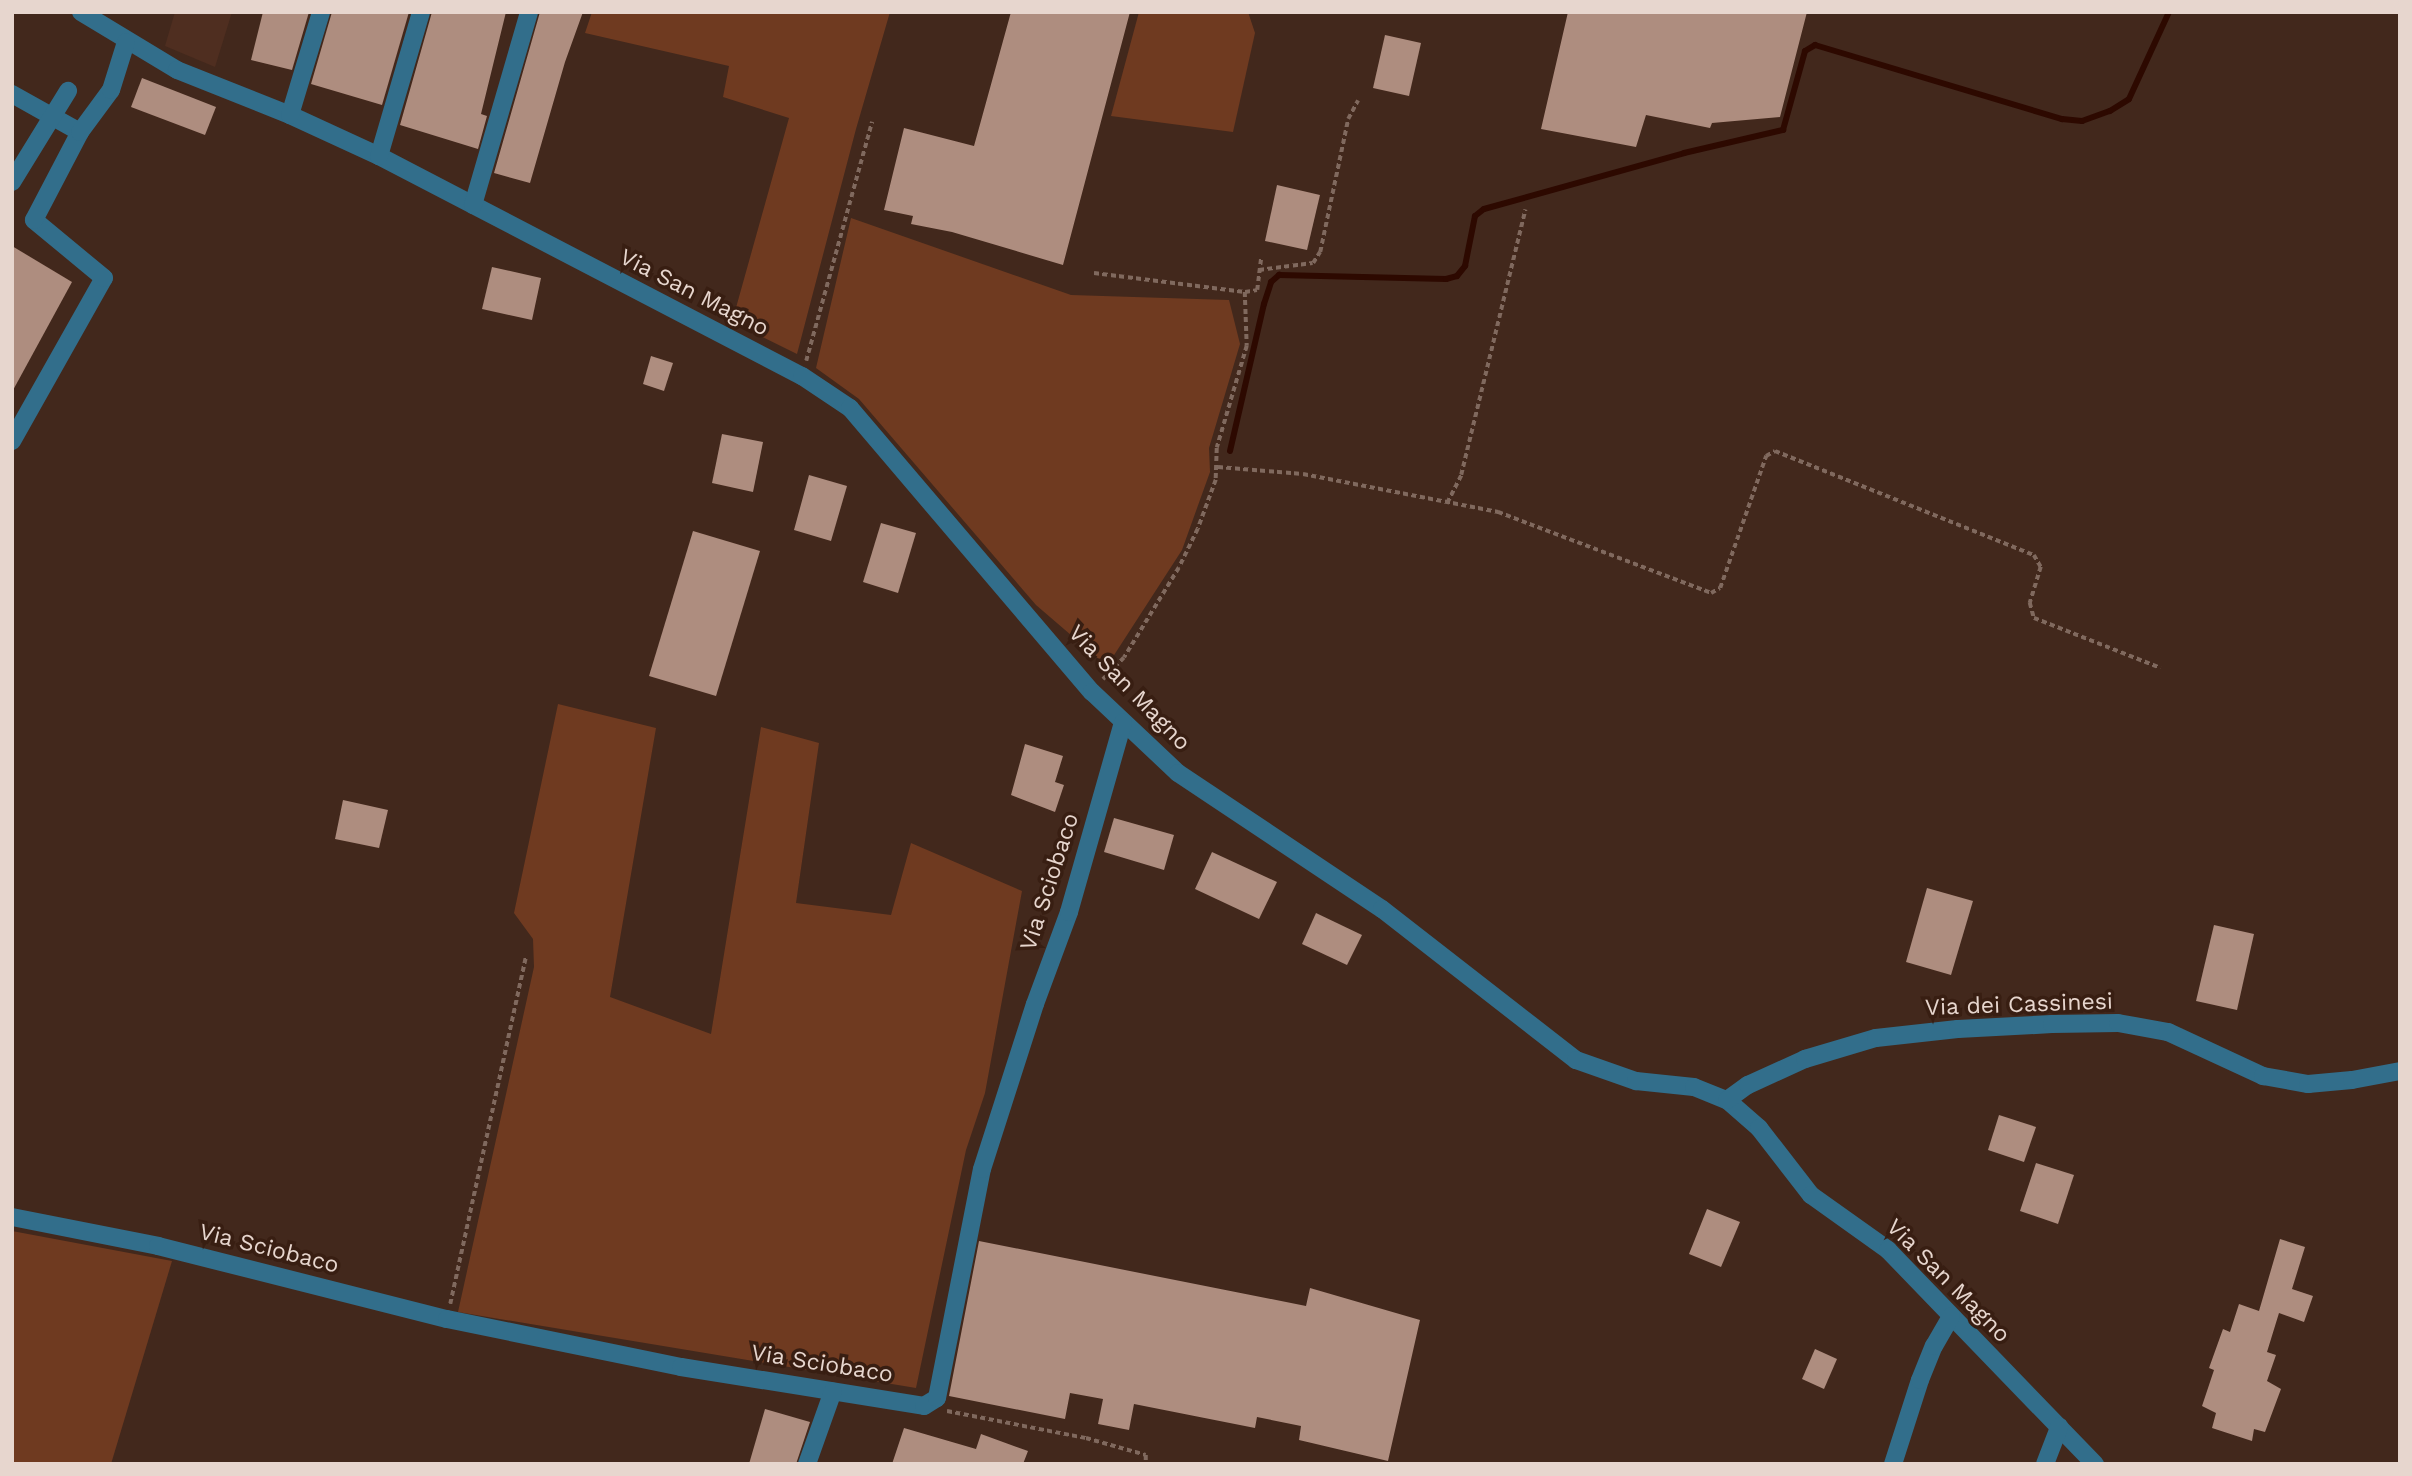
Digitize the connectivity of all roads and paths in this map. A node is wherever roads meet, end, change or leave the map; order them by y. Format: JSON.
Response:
{"nodes":[{"id":1,"x":81,"y":12,"type":"edge"},
{"id":2,"x":321,"y":12,"type":"edge"},
{"id":3,"x":421,"y":12,"type":"edge"},
{"id":4,"x":528,"y":12,"type":"edge"},
{"id":5,"x":126,"y":42,"type":"junction"},
{"id":6,"x":68,"y":91,"type":"dead end"},
{"id":7,"x":12,"y":94,"type":"edge"},
{"id":8,"x":1358,"y":100,"type":"dead end"},
{"id":9,"x":290,"y":115,"type":"junction"},
{"id":10,"x":53,"y":117,"type":"junction"},
{"id":11,"x":872,"y":122,"type":"dead end"},
{"id":12,"x":79,"y":132,"type":"junction"},
{"id":13,"x":379,"y":156,"type":"junction"},
{"id":14,"x":12,"y":182,"type":"edge"},
{"id":15,"x":473,"y":205,"type":"junction"},
{"id":16,"x":1525,"y":210,"type":"dead end"},
{"id":17,"x":1261,"y":257,"type":"dead end"},
{"id":18,"x":1259,"y":270,"type":"junction"},
{"id":19,"x":1094,"y":273,"type":"dead end"},
{"id":20,"x":1245,"y":292,"type":"junction"},
{"id":21,"x":802,"y":376,"type":"junction"},
{"id":22,"x":12,"y":441,"type":"edge"},
{"id":23,"x":1218,"y":467,"type":"junction"},
{"id":24,"x":1447,"y":503,"type":"junction"},
{"id":25,"x":2161,"y":668,"type":"dead end"},
{"id":26,"x":1093,"y":692,"type":"junction"},
{"id":27,"x":1123,"y":723,"type":"junction"},
{"id":28,"x":527,"y":956,"type":"dead end"},
{"id":29,"x":2400,"y":1071,"type":"edge"},
{"id":30,"x":1727,"y":1100,"type":"junction"},
{"id":31,"x":12,"y":1217,"type":"edge"},
{"id":32,"x":1951,"y":1316,"type":"junction"},
{"id":33,"x":447,"y":1319,"type":"junction"},
{"id":34,"x":832,"y":1391,"type":"junction"},
{"id":35,"x":924,"y":1406,"type":"junction"},
{"id":36,"x":2059,"y":1427,"type":"junction"},
{"id":37,"x":807,"y":1464,"type":"edge"},
{"id":38,"x":1146,"y":1464,"type":"edge"},
{"id":39,"x":1894,"y":1464,"type":"edge"},
{"id":40,"x":2045,"y":1464,"type":"edge"},
{"id":41,"x":2095,"y":1464,"type":"edge"}],
"edges":[{"from":1,"to":5,"type":"street","name":"Via San Magno"},
{"from":2,"to":9,"type":"street"},
{"from":3,"to":13,"type":"street"},
{"from":4,"to":15,"type":"street"},
{"from":5,"to":9,"type":"street","name":"Via San Magno"},
{"from":5,"to":12,"type":"street"},
{"from":6,"to":10,"type":"street"},
{"from":7,"to":10,"type":"street"},
{"from":8,"to":18,"type":"path"},
{"from":9,"to":13,"type":"street","name":"Via San Magno"},
{"from":10,"to":12,"type":"street"},
{"from":10,"to":14,"type":"street"},
{"from":11,"to":21,"type":"path"},
{"from":12,"to":22,"type":"street"},
{"from":13,"to":15,"type":"street","name":"Via San Magno"},
{"from":15,"to":21,"type":"street","name":"Via San Magno"},
{"from":16,"to":24,"type":"path"},
{"from":17,"to":18,"type":"path"},
{"from":18,"to":20,"type":"path"},
{"from":19,"to":20,"type":"path"},
{"from":20,"to":23,"type":"path"},
{"from":21,"to":26,"type":"street","name":"Via San Magno"},
{"from":23,"to":24,"type":"path"},
{"from":23,"to":26,"type":"path"},
{"from":24,"to":25,"type":"path"},
{"from":26,"to":27,"type":"street","name":"Via San Magno"},
{"from":27,"to":30,"type":"street","name":"Via San Magno"},
{"from":27,"to":35,"type":"street","name":"Via Sciobaco"},
{"from":28,"to":33,"type":"path"},
{"from":29,"to":30,"type":"street","name":"Via dei Cassinesi"},
{"from":30,"to":32,"type":"street","name":"Via San Magno"},
{"from":31,"to":33,"type":"street","name":"Via Sciobaco"},
{"from":32,"to":36,"type":"street","name":"Via San Magno"},
{"from":32,"to":39,"type":"street"},
{"from":33,"to":34,"type":"street","name":"Via Sciobaco"},
{"from":34,"to":35,"type":"street","name":"Via Sciobaco"},
{"from":34,"to":37,"type":"street"},
{"from":35,"to":38,"type":"path"},
{"from":36,"to":40,"type":"street"},
{"from":36,"to":41,"type":"street","name":"Via San Magno"}]}
